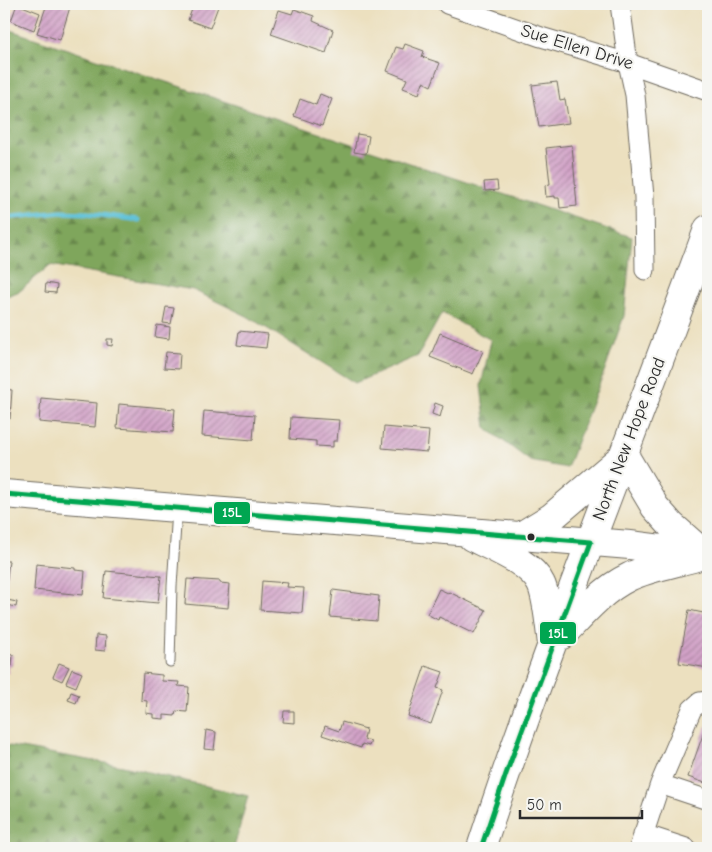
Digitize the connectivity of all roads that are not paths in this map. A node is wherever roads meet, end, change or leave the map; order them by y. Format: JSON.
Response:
{"nodes":[{"id":1,"x":447,"y":4,"type":"edge"},
{"id":2,"x":620,"y":4,"type":"edge"},
{"id":3,"x":628,"y":63,"type":"junction"},
{"id":4,"x":708,"y":91,"type":"edge"},
{"id":5,"x":708,"y":229,"type":"edge"},
{"id":6,"x":645,"y":270,"type":"dead end"},
{"id":7,"x":624,"y":455,"type":"junction"},
{"id":8,"x":4,"y":494,"type":"edge"},
{"id":9,"x":178,"y":508,"type":"junction"},
{"id":10,"x":463,"y":532,"type":"junction"},
{"id":11,"x":520,"y":536,"type":"junction"},
{"id":12,"x":592,"y":542,"type":"junction"},
{"id":13,"x":706,"y":555,"type":"edge"},
{"id":14,"x":553,"y":646,"type":"junction"},
{"id":15,"x":170,"y":662,"type":"dead end"},
{"id":16,"x":708,"y":701,"type":"edge"},
{"id":17,"x":660,"y":784,"type":"junction"},
{"id":18,"x":708,"y":800,"type":"edge"},
{"id":19,"x":641,"y":841,"type":"edge"},
{"id":20,"x":481,"y":848,"type":"edge"},
{"id":21,"x":686,"y":848,"type":"edge"}],
"edges":[{"from":1,"to":3,"type":"street","name":"Sue Ellen Drive"},
{"from":2,"to":3,"type":"street"},
{"from":3,"to":4,"type":"street","name":"Sue Ellen Drive"},
{"from":3,"to":6,"type":"street"},
{"from":5,"to":7,"type":"main road","name":"North New Hope Road"},
{"from":7,"to":11,"type":"main road"},
{"from":7,"to":12,"type":"main road","name":"North New Hope Road"},
{"from":7,"to":13,"type":"main road"},
{"from":8,"to":9,"type":"main road"},
{"from":9,"to":10,"type":"main road"},
{"from":9,"to":15,"type":"lane"},
{"from":10,"to":11,"type":"main road"},
{"from":10,"to":14,"type":"main road"},
{"from":11,"to":12,"type":"main road"},
{"from":12,"to":13,"type":"main road"},
{"from":12,"to":14,"type":"main road","name":"North New Hope Road"},
{"from":13,"to":14,"type":"main road"},
{"from":14,"to":20,"type":"main road","name":"North New Hope Road"},
{"from":16,"to":17,"type":"street"},
{"from":17,"to":18,"type":"street"},
{"from":17,"to":19,"type":"street"},
{"from":19,"to":21,"type":"street"}]}
